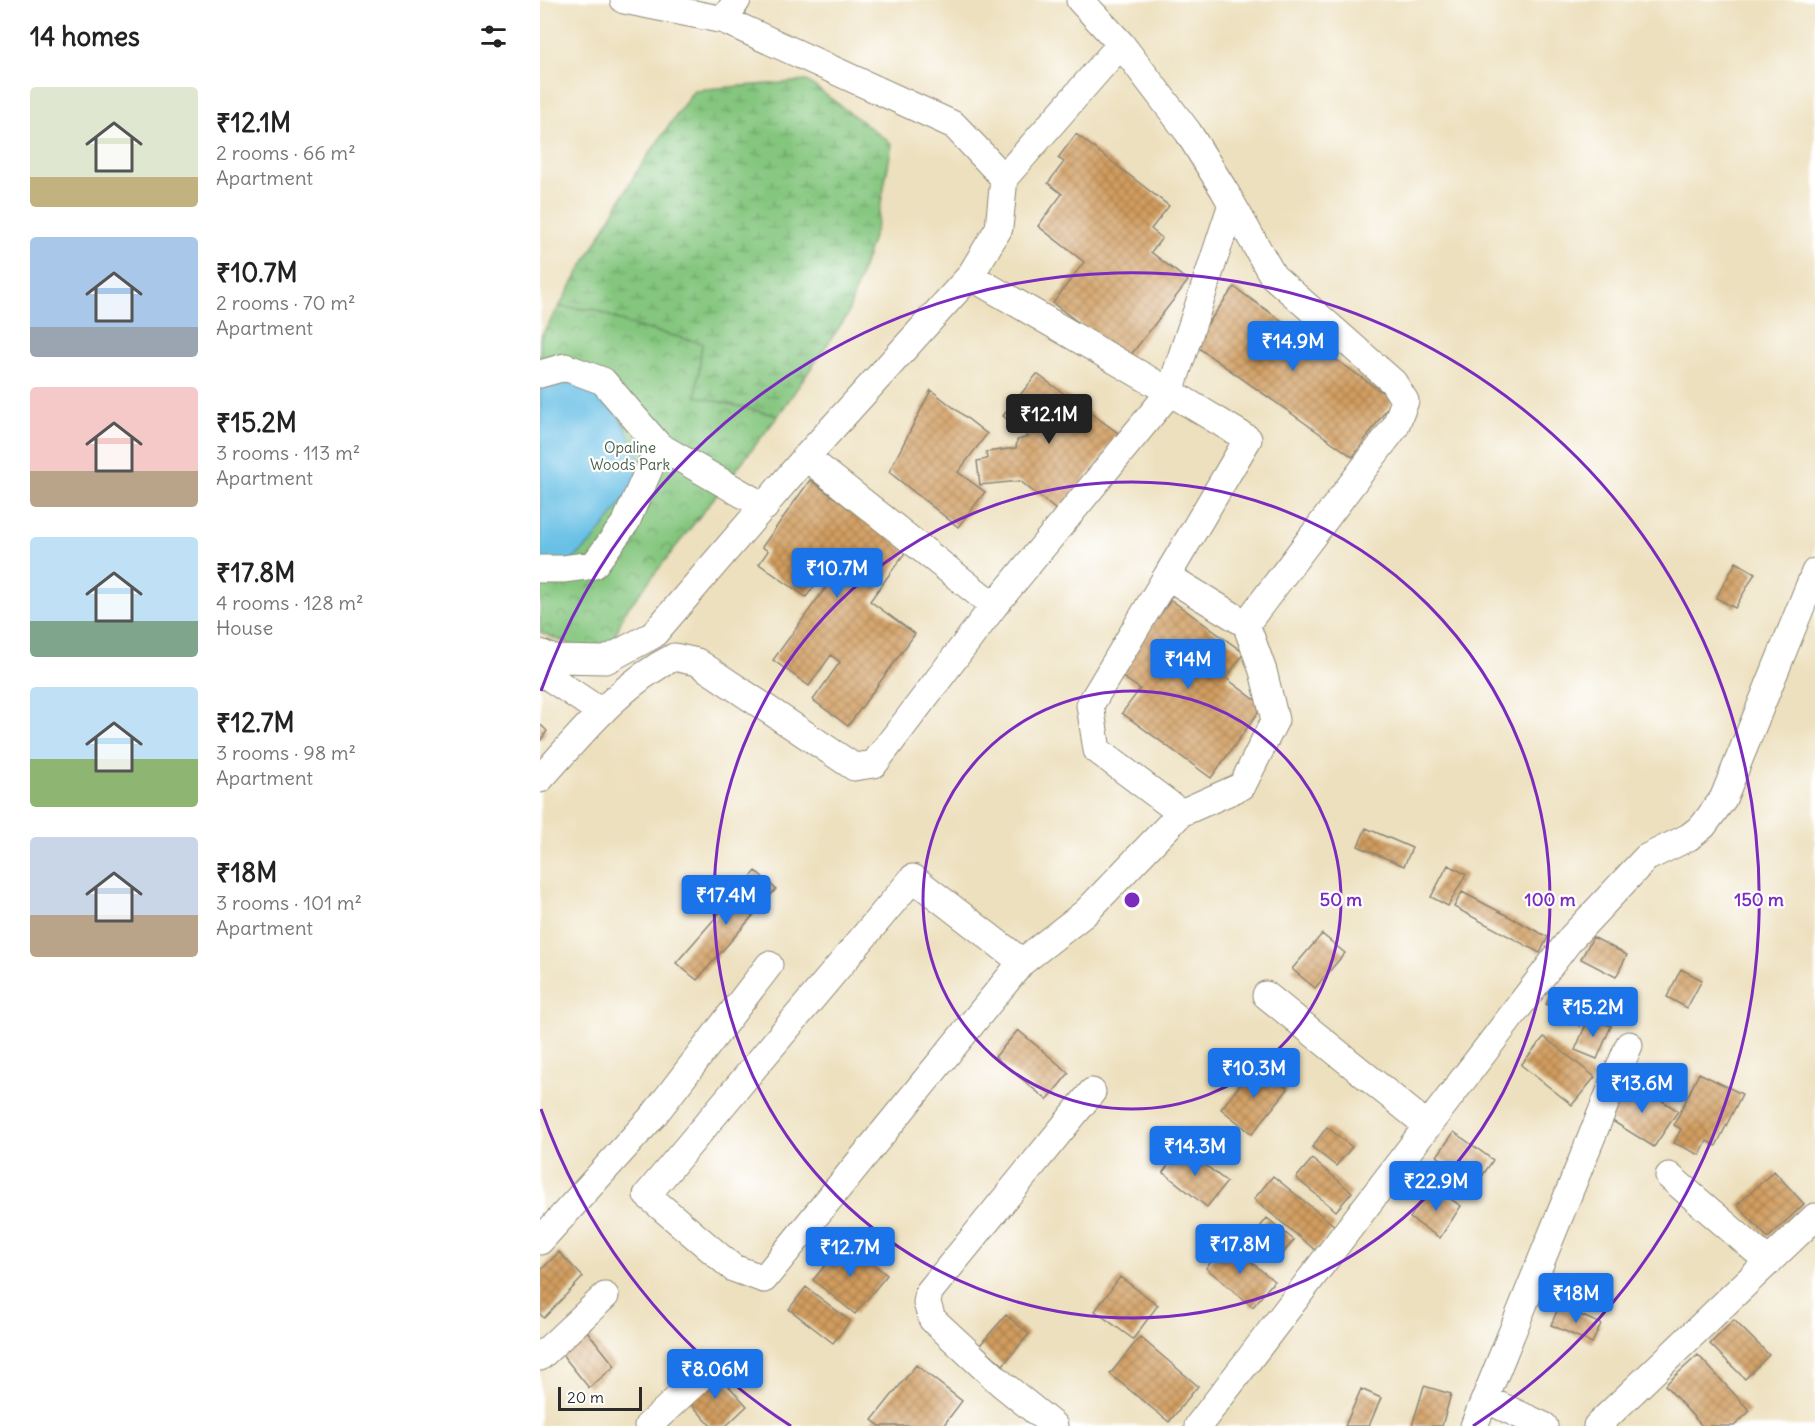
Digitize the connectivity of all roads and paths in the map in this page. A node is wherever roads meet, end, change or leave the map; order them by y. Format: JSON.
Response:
{"nodes":[{"id":1,"x":624,"y":0,"type":"edge"},
{"id":2,"x":1080,"y":0,"type":"edge"},
{"id":3,"x":731,"y":10,"type":"edge"},
{"id":4,"x":1121,"y":44,"type":"junction"},
{"id":5,"x":1004,"y":178,"type":"junction"},
{"id":6,"x":1232,"y":204,"type":"junction"},
{"id":7,"x":970,"y":276,"type":"junction"},
{"id":8,"x":540,"y":374,"type":"edge"},
{"id":9,"x":1170,"y":392,"type":"junction"},
{"id":10,"x":659,"y":446,"type":"junction"},
{"id":11,"x":806,"y":457,"type":"junction"},
{"id":12,"x":765,"y":507,"type":"junction"},
{"id":13,"x":540,"y":569,"type":"edge"},
{"id":14,"x":1815,"y":572,"type":"edge"},
{"id":15,"x":1167,"y":576,"type":"junction"},
{"id":16,"x":993,"y":606,"type":"junction"},
{"id":17,"x":1246,"y":624,"type":"junction"},
{"id":18,"x":540,"y":653,"type":"edge"},
{"id":19,"x":540,"y":671,"type":"edge"},
{"id":20,"x":601,"y":712,"type":"junction"},
{"id":21,"x":540,"y":779,"type":"edge"},
{"id":22,"x":1181,"y":813,"type":"junction"},
{"id":23,"x":1022,"y":962,"type":"junction"},
{"id":24,"x":770,"y":965,"type":"dead end"},
{"id":25,"x":1266,"y":995,"type":"dead end"},
{"id":26,"x":1629,"y":1045,"type":"dead end"},
{"id":27,"x":1092,"y":1092,"type":"dead end"},
{"id":28,"x":1428,"y":1126,"type":"junction"},
{"id":29,"x":1669,"y":1176,"type":"dead end"},
{"id":30,"x":1815,"y":1218,"type":"edge"},
{"id":31,"x":540,"y":1241,"type":"edge"},
{"id":32,"x":1769,"y":1262,"type":"junction"},
{"id":33,"x":605,"y":1296,"type":"dead end"},
{"id":34,"x":540,"y":1357,"type":"edge"},
{"id":35,"x":705,"y":1373,"type":"dead end"},
{"id":36,"x":1485,"y":1399,"type":"junction"},
{"id":37,"x":1205,"y":1424,"type":"edge"},
{"id":38,"x":648,"y":1426,"type":"edge"},
{"id":39,"x":1054,"y":1426,"type":"edge"},
{"id":40,"x":1474,"y":1426,"type":"edge"},
{"id":41,"x":1544,"y":1426,"type":"edge"},
{"id":42,"x":1597,"y":1426,"type":"edge"}],
"edges":[{"from":1,"to":3,"type":"street"},
{"from":2,"to":4,"type":"street"},
{"from":3,"to":5,"type":"street"},
{"from":4,"to":5,"type":"street"},
{"from":4,"to":6,"type":"street"},
{"from":5,"to":7,"type":"street"},
{"from":6,"to":9,"type":"street"},
{"from":6,"to":17,"type":"street"},
{"from":7,"to":9,"type":"street"},
{"from":7,"to":11,"type":"street"},
{"from":8,"to":10,"type":"street"},
{"from":9,"to":15,"type":"street"},
{"from":9,"to":16,"type":"street"},
{"from":10,"to":12,"type":"street"},
{"from":10,"to":13,"type":"street"},
{"from":11,"to":12,"type":"street"},
{"from":11,"to":16,"type":"street"},
{"from":12,"to":18,"type":"street"},
{"from":14,"to":28,"type":"street"},
{"from":15,"to":17,"type":"street"},
{"from":15,"to":22,"type":"street"},
{"from":16,"to":20,"type":"street"},
{"from":17,"to":22,"type":"street"},
{"from":19,"to":20,"type":"street"},
{"from":20,"to":21,"type":"street"},
{"from":22,"to":23,"type":"street"},
{"from":23,"to":23,"type":"street"},
{"from":24,"to":31,"type":"street"},
{"from":25,"to":28,"type":"street"},
{"from":26,"to":36,"type":"street"},
{"from":27,"to":39,"type":"street"},
{"from":28,"to":37,"type":"street"},
{"from":29,"to":32,"type":"street"},
{"from":30,"to":32,"type":"street"},
{"from":32,"to":42,"type":"street"},
{"from":33,"to":34,"type":"street"},
{"from":35,"to":38,"type":"street"},
{"from":36,"to":40,"type":"street"},
{"from":36,"to":41,"type":"street"}]}
